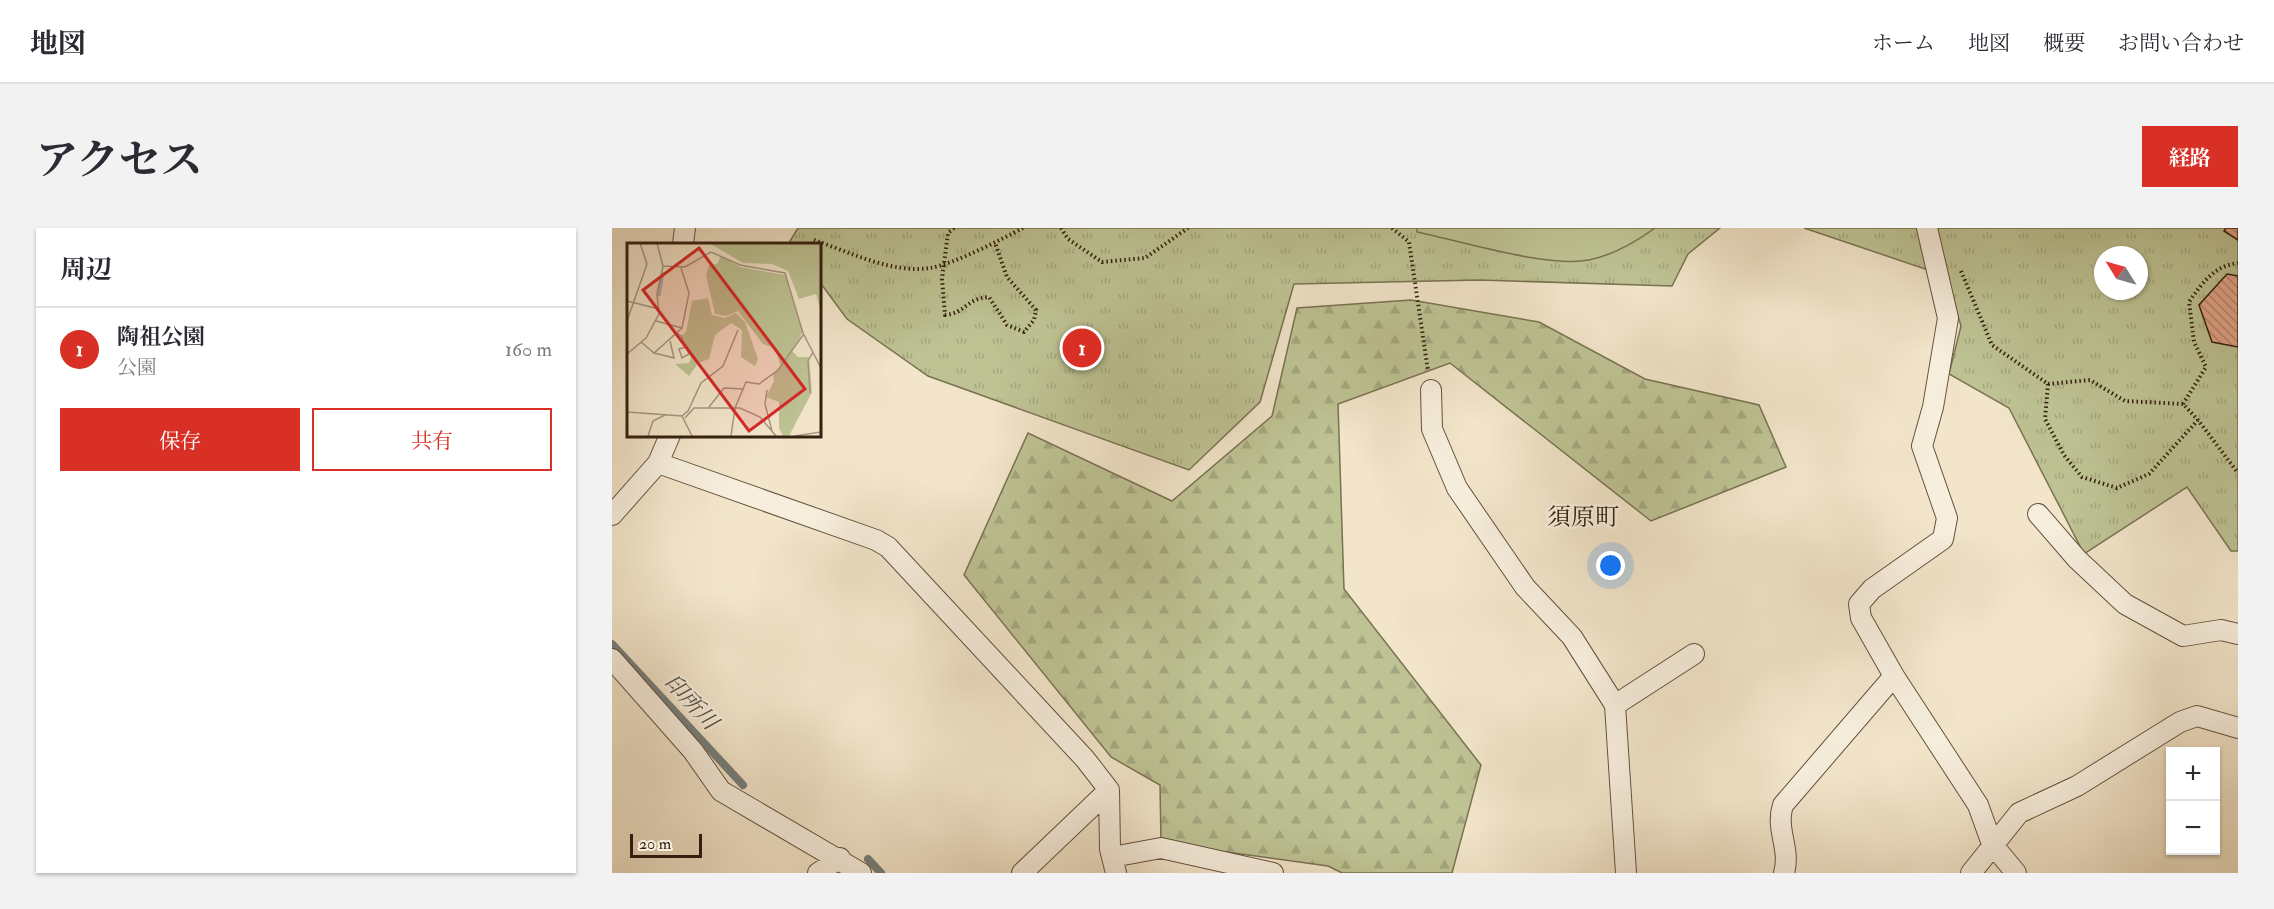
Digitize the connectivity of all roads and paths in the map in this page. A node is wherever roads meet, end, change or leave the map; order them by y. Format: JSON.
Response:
{"nodes":[{"id":1,"x":685,"y":228,"type":"edge"},
{"id":2,"x":954,"y":228,"type":"edge"},
{"id":3,"x":1023,"y":228,"type":"edge"},
{"id":4,"x":1061,"y":228,"type":"edge"},
{"id":5,"x":1188,"y":228,"type":"edge"},
{"id":6,"x":1392,"y":228,"type":"edge"},
{"id":7,"x":1927,"y":228,"type":"edge"},
{"id":8,"x":814,"y":240,"type":"dead end"},
{"id":9,"x":683,"y":243,"type":"edge"},
{"id":10,"x":995,"y":243,"type":"junction"},
{"id":11,"x":2238,"y":262,"type":"edge"},
{"id":12,"x":1937,"y":266,"type":"junction"},
{"id":13,"x":2048,"y":384,"type":"junction"},
{"id":14,"x":1431,"y":390,"type":"joint"},
{"id":15,"x":2183,"y":404,"type":"junction"},
{"id":16,"x":2198,"y":420,"type":"junction"},
{"id":17,"x":670,"y":436,"type":"edge"},
{"id":18,"x":658,"y":463,"type":"junction"},
{"id":19,"x":2238,"y":473,"type":"edge"},
{"id":20,"x":2038,"y":514,"type":"dead end"},
{"id":21,"x":612,"y":515,"type":"edge"},
{"id":22,"x":2238,"y":634,"type":"edge"},
{"id":23,"x":1694,"y":654,"type":"dead end"},
{"id":24,"x":612,"y":659,"type":"edge"},
{"id":25,"x":1894,"y":676,"type":"junction"},
{"id":26,"x":1615,"y":705,"type":"junction"},
{"id":27,"x":2238,"y":728,"type":"edge"},
{"id":28,"x":1108,"y":790,"type":"junction"},
{"id":29,"x":1992,"y":844,"type":"junction"},
{"id":30,"x":840,"y":858,"type":"junction"},
{"id":31,"x":1114,"y":865,"type":"edge"},
{"id":32,"x":1267,"y":872,"type":"edge"},
{"id":33,"x":818,"y":873,"type":"edge"},
{"id":34,"x":861,"y":873,"type":"edge"},
{"id":35,"x":1022,"y":873,"type":"edge"},
{"id":36,"x":1626,"y":873,"type":"edge"},
{"id":37,"x":1784,"y":873,"type":"edge"},
{"id":38,"x":1971,"y":873,"type":"edge"},
{"id":39,"x":2016,"y":873,"type":"edge"}],
"edges":[{"from":1,"to":9,"type":"street"},
{"from":2,"to":10,"type":"path"},
{"from":3,"to":10,"type":"path"},
{"from":4,"to":5,"type":"path"},
{"from":6,"to":14,"type":"path"},
{"from":7,"to":12,"type":"street"},
{"from":8,"to":10,"type":"path"},
{"from":11,"to":15,"type":"path"},
{"from":12,"to":13,"type":"path"},
{"from":12,"to":25,"type":"street"},
{"from":13,"to":15,"type":"path"},
{"from":13,"to":16,"type":"path"},
{"from":14,"to":26,"type":"street"},
{"from":15,"to":16,"type":"path"},
{"from":16,"to":19,"type":"path"},
{"from":17,"to":18,"type":"street"},
{"from":18,"to":21,"type":"street"},
{"from":18,"to":28,"type":"street"},
{"from":20,"to":22,"type":"street"},
{"from":23,"to":26,"type":"street"},
{"from":24,"to":30,"type":"street"},
{"from":25,"to":29,"type":"street"},
{"from":25,"to":37,"type":"street"},
{"from":26,"to":36,"type":"street"},
{"from":27,"to":29,"type":"street"},
{"from":28,"to":31,"type":"street"},
{"from":28,"to":35,"type":"street"},
{"from":29,"to":38,"type":"street"},
{"from":29,"to":39,"type":"street"},
{"from":30,"to":33,"type":"street"},
{"from":30,"to":34,"type":"street"},
{"from":31,"to":32,"type":"street"}]}
